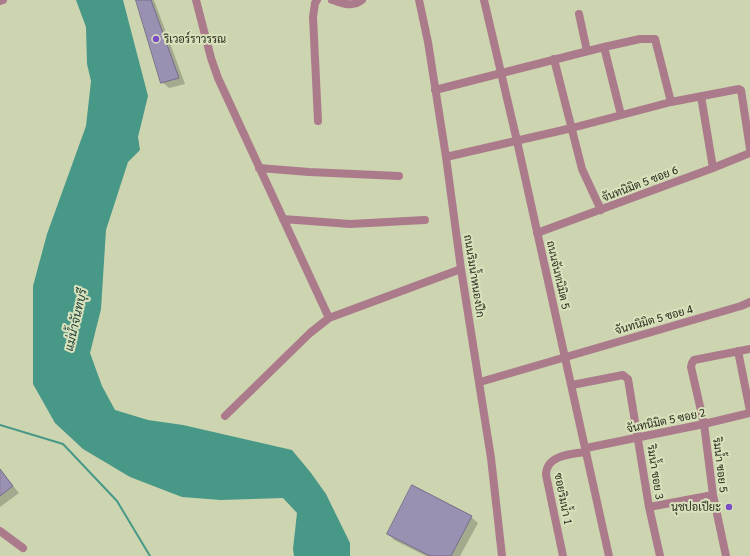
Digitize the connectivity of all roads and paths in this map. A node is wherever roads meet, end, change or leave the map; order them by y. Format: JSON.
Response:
{"nodes":[{"id":1,"x":196,"y":0,"type":"edge"},
{"id":2,"x":317,"y":0,"type":"edge"},
{"id":3,"x":332,"y":0,"type":"edge"},
{"id":4,"x":362,"y":0,"type":"edge"},
{"id":5,"x":419,"y":0,"type":"edge"},
{"id":6,"x":484,"y":0,"type":"edge"},
{"id":7,"x":579,"y":14,"type":"dead end"},
{"id":8,"x":604,"y":47,"type":"junction"},
{"id":9,"x":587,"y":51,"type":"junction"},
{"id":10,"x":554,"y":59,"type":"junction"},
{"id":11,"x":501,"y":72,"type":"junction"},
{"id":12,"x":435,"y":90,"type":"junction"},
{"id":13,"x":701,"y":96,"type":"junction"},
{"id":14,"x":671,"y":102,"type":"junction"},
{"id":15,"x":621,"y":115,"type":"junction"},
{"id":16,"x":318,"y":121,"type":"dead end"},
{"id":17,"x":572,"y":128,"type":"junction"},
{"id":18,"x":517,"y":141,"type":"junction"},
{"id":19,"x":750,"y":149,"type":"edge"},
{"id":20,"x":750,"y":153,"type":"edge"},
{"id":21,"x":446,"y":157,"type":"junction"},
{"id":22,"x":259,"y":168,"type":"junction"},
{"id":23,"x":713,"y":168,"type":"junction"},
{"id":24,"x":399,"y":176,"type":"dead end"},
{"id":25,"x":601,"y":210,"type":"junction"},
{"id":26,"x":283,"y":219,"type":"junction"},
{"id":27,"x":425,"y":220,"type":"dead end"},
{"id":28,"x":537,"y":233,"type":"junction"},
{"id":29,"x":461,"y":269,"type":"junction"},
{"id":30,"x":750,"y":303,"type":"edge"},
{"id":31,"x":329,"y":318,"type":"junction"},
{"id":32,"x":750,"y":349,"type":"edge"},
{"id":33,"x":738,"y":351,"type":"junction"},
{"id":34,"x":565,"y":357,"type":"junction"},
{"id":35,"x":480,"y":382,"type":"junction"},
{"id":36,"x":572,"y":385,"type":"junction"},
{"id":37,"x":750,"y":412,"type":"edge"},
{"id":38,"x":225,"y":416,"type":"dead end"},
{"id":39,"x":704,"y":424,"type":"junction"},
{"id":40,"x":639,"y":438,"type":"junction"},
{"id":41,"x":586,"y":450,"type":"junction"},
{"id":42,"x":713,"y":494,"type":"junction"},
{"id":43,"x":649,"y":506,"type":"junction"},
{"id":44,"x":0,"y":531,"type":"edge"},
{"id":45,"x":23,"y":548,"type":"dead end"},
{"id":46,"x":502,"y":556,"type":"edge"},
{"id":47,"x":563,"y":556,"type":"edge"},
{"id":48,"x":609,"y":556,"type":"edge"},
{"id":49,"x":660,"y":556,"type":"edge"},
{"id":50,"x":726,"y":556,"type":"edge"}],
"edges":[{"from":1,"to":22,"type":"street"},
{"from":2,"to":16,"type":"street"},
{"from":3,"to":4,"type":"street"},
{"from":5,"to":12,"type":"street","name":"ถนนริมน้ำหนองปึก"},
{"from":6,"to":11,"type":"street","name":"ถนนจันทนิมิต 5"},
{"from":7,"to":9,"type":"street"},
{"from":8,"to":9,"type":"street"},
{"from":8,"to":14,"type":"street"},
{"from":8,"to":15,"type":"street"},
{"from":9,"to":10,"type":"street"},
{"from":10,"to":11,"type":"street"},
{"from":10,"to":17,"type":"street"},
{"from":11,"to":12,"type":"street"},
{"from":11,"to":18,"type":"street","name":"ถนนจันทนิมิต 5"},
{"from":12,"to":21,"type":"street","name":"ถนนริมน้ำหนองปึก"},
{"from":13,"to":14,"type":"street"},
{"from":13,"to":19,"type":"street"},
{"from":13,"to":23,"type":"street"},
{"from":14,"to":15,"type":"street"},
{"from":15,"to":17,"type":"street"},
{"from":17,"to":18,"type":"street"},
{"from":17,"to":25,"type":"street"},
{"from":18,"to":21,"type":"street"},
{"from":18,"to":28,"type":"street","name":"ถนนจันทนิมิต 5"},
{"from":20,"to":23,"type":"street","name":"จันทนิมิต 5 ซอย 6"},
{"from":21,"to":29,"type":"street","name":"ถนนริมน้ำหนองปึก"},
{"from":22,"to":24,"type":"street"},
{"from":22,"to":26,"type":"street"},
{"from":23,"to":25,"type":"street","name":"จันทนิมิต 5 ซอย 6"},
{"from":25,"to":28,"type":"street","name":"จันทนิมิต 5 ซอย 6"},
{"from":26,"to":27,"type":"street"},
{"from":26,"to":31,"type":"street"},
{"from":28,"to":34,"type":"street","name":"ถนนจันทนิมิต 5"},
{"from":29,"to":31,"type":"street"},
{"from":29,"to":35,"type":"street","name":"ถนนริมน้ำหนองปึก"},
{"from":30,"to":34,"type":"street","name":"จันทนิมิต 5 ซอย 4"},
{"from":31,"to":38,"type":"street"},
{"from":32,"to":33,"type":"street"},
{"from":33,"to":37,"type":"street"},
{"from":33,"to":39,"type":"street","name":"ริมน้ำ ซอย 5"},
{"from":34,"to":35,"type":"street","name":"จันทนิมิต 5 ซอย 4"},
{"from":34,"to":36,"type":"street","name":"ถนนจันทนิมิต 5"},
{"from":35,"to":46,"type":"street","name":"ถนนริมน้ำหนองปึก"},
{"from":36,"to":40,"type":"street","name":"ริมน้ำ ซอย 3"},
{"from":36,"to":41,"type":"street","name":"ถนนจันทนิมิต 5"},
{"from":37,"to":39,"type":"street","name":"จันทนิมิต 5 ซอย 2"},
{"from":39,"to":40,"type":"street","name":"จันทนิมิต 5 ซอย 2"},
{"from":39,"to":42,"type":"street","name":"ริมน้ำ ซอย 5"},
{"from":40,"to":41,"type":"street","name":"จันทนิมิต 5 ซอย 2"},
{"from":40,"to":43,"type":"street","name":"ริมน้ำ ซอย 3"},
{"from":41,"to":47,"type":"street","name":"ซอยริมน้ำ 1"},
{"from":41,"to":48,"type":"street","name":"ถนนจันทนิมิต 5"},
{"from":42,"to":43,"type":"street"},
{"from":42,"to":50,"type":"street","name":"ริมน้ำ ซอย 5"},
{"from":43,"to":49,"type":"street","name":"ริมน้ำ ซอย 3"},
{"from":44,"to":45,"type":"street"}]}
